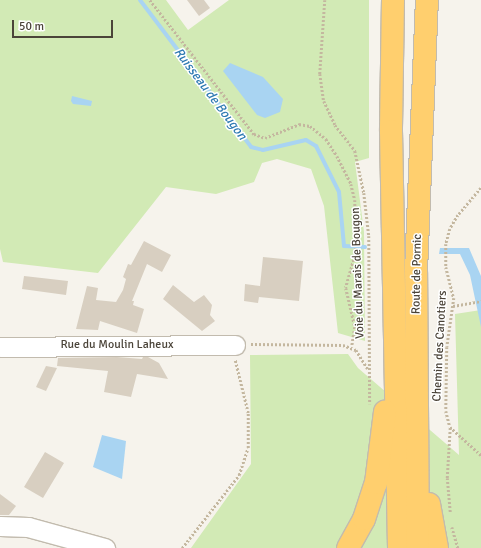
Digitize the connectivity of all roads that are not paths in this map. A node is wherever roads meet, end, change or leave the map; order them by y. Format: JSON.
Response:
{"nodes":[{"id":1,"x":393,"y":0,"type":"edge"},
{"id":2,"x":427,"y":0,"type":"edge"},
{"id":3,"x":441,"y":0,"type":"edge"},
{"id":4,"x":424,"y":77,"type":"junction"},
{"id":5,"x":396,"y":331,"type":"junction"},
{"id":6,"x":235,"y":345,"type":"road end"},
{"id":7,"x":0,"y":347,"type":"edge"},
{"id":8,"x":416,"y":474,"type":"junction"},
{"id":9,"x":0,"y":526,"type":"edge"},
{"id":10,"x":105,"y":548,"type":"edge"},
{"id":11,"x":348,"y":548,"type":"edge"},
{"id":12,"x":399,"y":548,"type":"edge"},
{"id":13,"x":418,"y":548,"type":"edge"},
{"id":14,"x":437,"y":548,"type":"edge"}],
"edges":[{"from":1,"to":5,"type":"highway","name":"Route de Pornic"},
{"from":2,"to":4,"type":"highway","name":"Route de Pornic"},
{"from":3,"to":4,"type":"highway"},
{"from":4,"to":8,"type":"highway","name":"Route de Pornic"},
{"from":5,"to":11,"type":"highway"},
{"from":5,"to":12,"type":"highway","name":"Route de Pornic"},
{"from":6,"to":7,"type":"street","name":"Rue du Moulin Laheux"},
{"from":8,"to":13,"type":"highway","name":"Route de Pornic"},
{"from":8,"to":14,"type":"highway"},
{"from":9,"to":10,"type":"street"}]}
